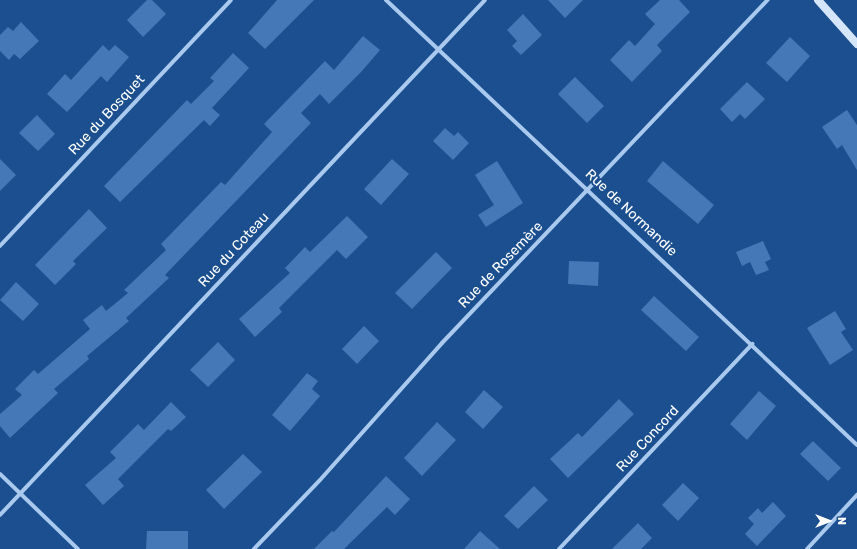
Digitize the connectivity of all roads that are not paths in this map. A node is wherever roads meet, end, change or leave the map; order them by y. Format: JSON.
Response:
{"nodes":[{"id":1,"x":231,"y":0,"type":"edge"},
{"id":2,"x":386,"y":0,"type":"edge"},
{"id":3,"x":485,"y":0,"type":"edge"},
{"id":4,"x":766,"y":0,"type":"edge"},
{"id":5,"x":818,"y":0,"type":"edge"},
{"id":6,"x":857,"y":44,"type":"edge"},
{"id":7,"x":439,"y":49,"type":"junction"},
{"id":8,"x":588,"y":188,"type":"junction"},
{"id":9,"x":0,"y":246,"type":"edge"},
{"id":10,"x":752,"y":344,"type":"junction"},
{"id":11,"x":857,"y":445,"type":"edge"},
{"id":12,"x":0,"y":474,"type":"edge"},
{"id":13,"x":20,"y":494,"type":"junction"},
{"id":14,"x":857,"y":495,"type":"edge"},
{"id":15,"x":0,"y":515,"type":"edge"},
{"id":16,"x":78,"y":549,"type":"edge"},
{"id":17,"x":254,"y":549,"type":"edge"},
{"id":18,"x":559,"y":549,"type":"edge"},
{"id":19,"x":806,"y":549,"type":"edge"}],
"edges":[{"from":1,"to":9,"type":"street","name":"Rue du Bosquet"},
{"from":2,"to":7,"type":"street","name":"Rue de Normandie"},
{"from":3,"to":7,"type":"street","name":"Rue du Coteau"},
{"from":4,"to":8,"type":"street","name":"Rue de Rosemère"},
{"from":5,"to":6,"type":"street"},
{"from":7,"to":8,"type":"street","name":"Rue de Normandie"},
{"from":7,"to":13,"type":"street","name":"Rue du Coteau"},
{"from":8,"to":10,"type":"street","name":"Rue de Normandie"},
{"from":8,"to":17,"type":"street","name":"Rue de Rosemère"},
{"from":10,"to":11,"type":"street","name":"Rue de Normandie"},
{"from":10,"to":18,"type":"street","name":"Rue Concord"},
{"from":12,"to":13,"type":"street"},
{"from":13,"to":15,"type":"street","name":"Rue du Coteau"},
{"from":13,"to":16,"type":"street"},
{"from":14,"to":19,"type":"street"}]}
